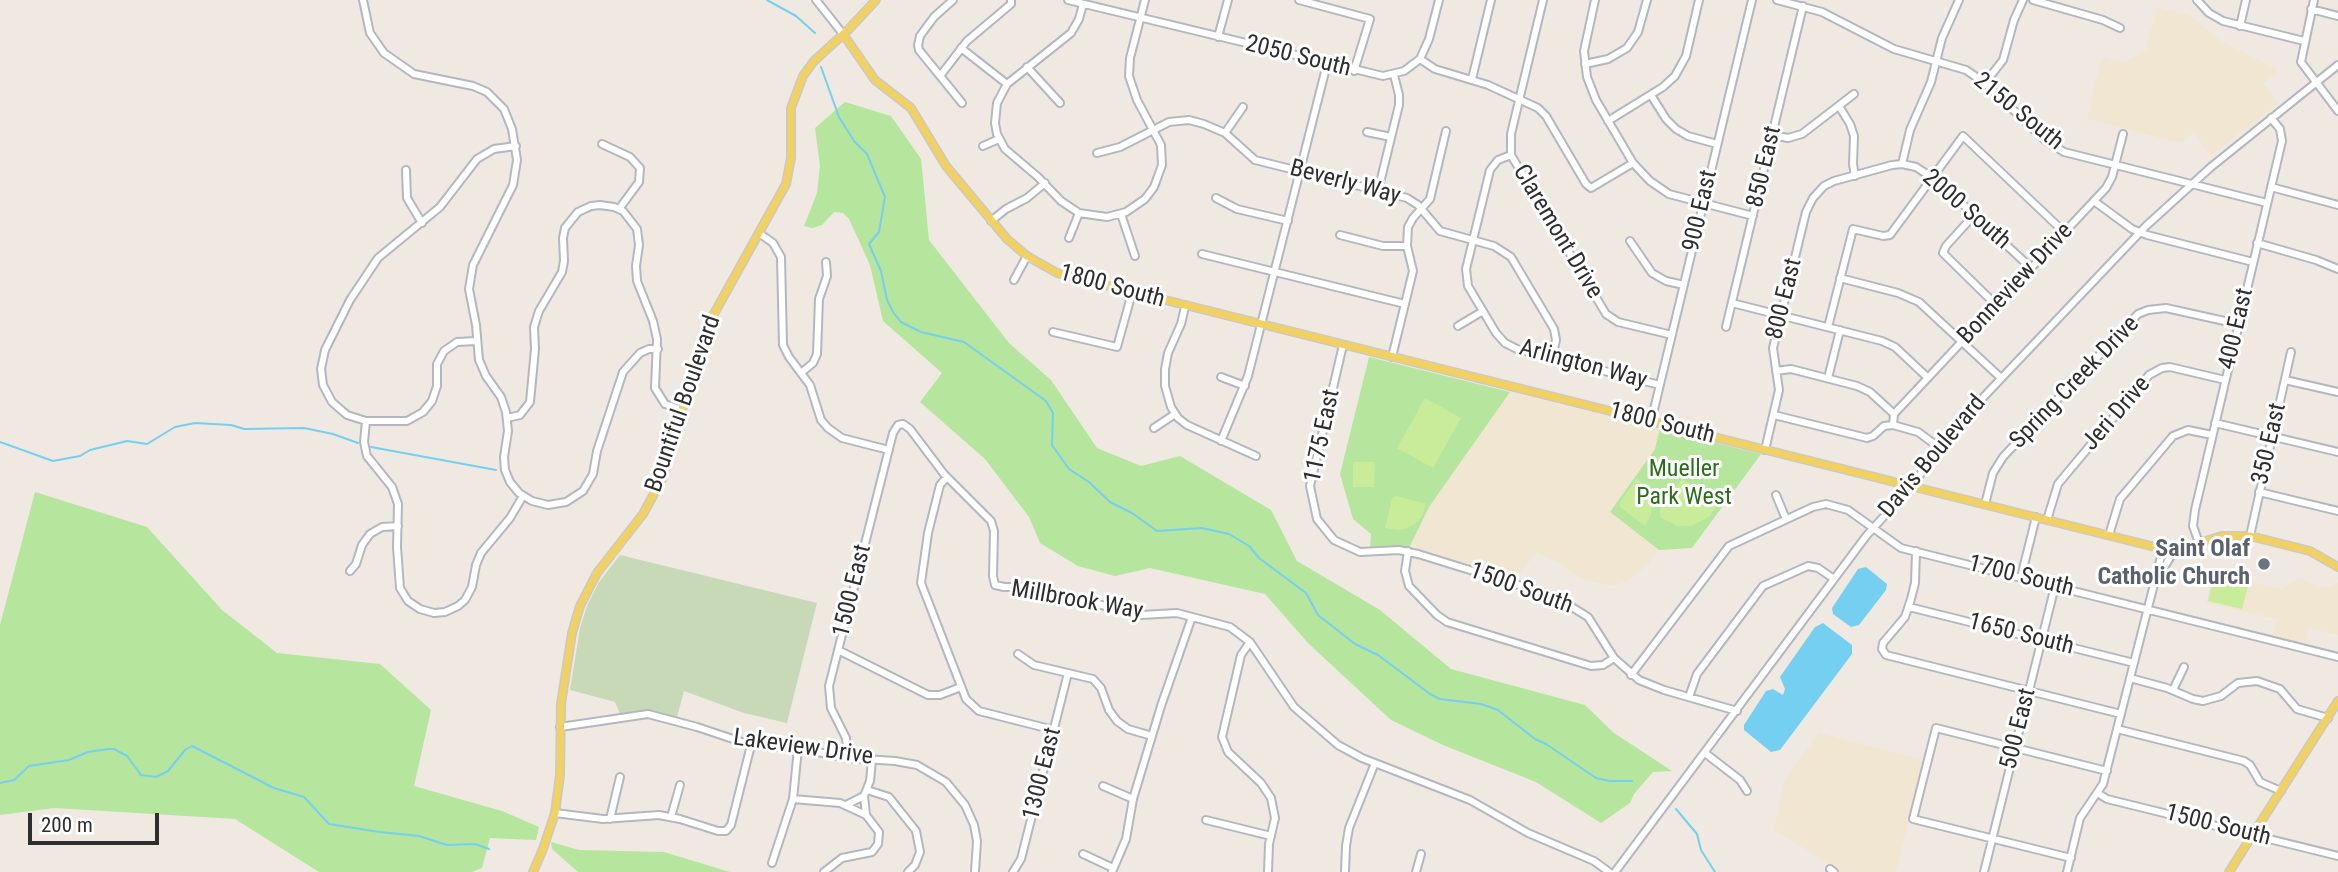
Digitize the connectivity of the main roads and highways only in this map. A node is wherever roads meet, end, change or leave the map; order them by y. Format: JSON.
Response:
{"nodes":[{"id":1,"x":876,"y":0,"type":"edge"},
{"id":2,"x":843,"y":34,"type":"junction"},
{"id":3,"x":2338,"y":568,"type":"edge"},
{"id":4,"x":2338,"y":701,"type":"edge"},
{"id":5,"x":533,"y":872,"type":"edge"},
{"id":6,"x":2229,"y":872,"type":"edge"}],
"edges":[{"from":1,"to":2,"type":"main road","name":"Bountiful Boulevard"},
{"from":2,"to":3,"type":"main road","name":"1800 South"},
{"from":2,"to":5,"type":"main road","name":"Bountiful Boulevard"},
{"from":4,"to":6,"type":"main road"}]}
